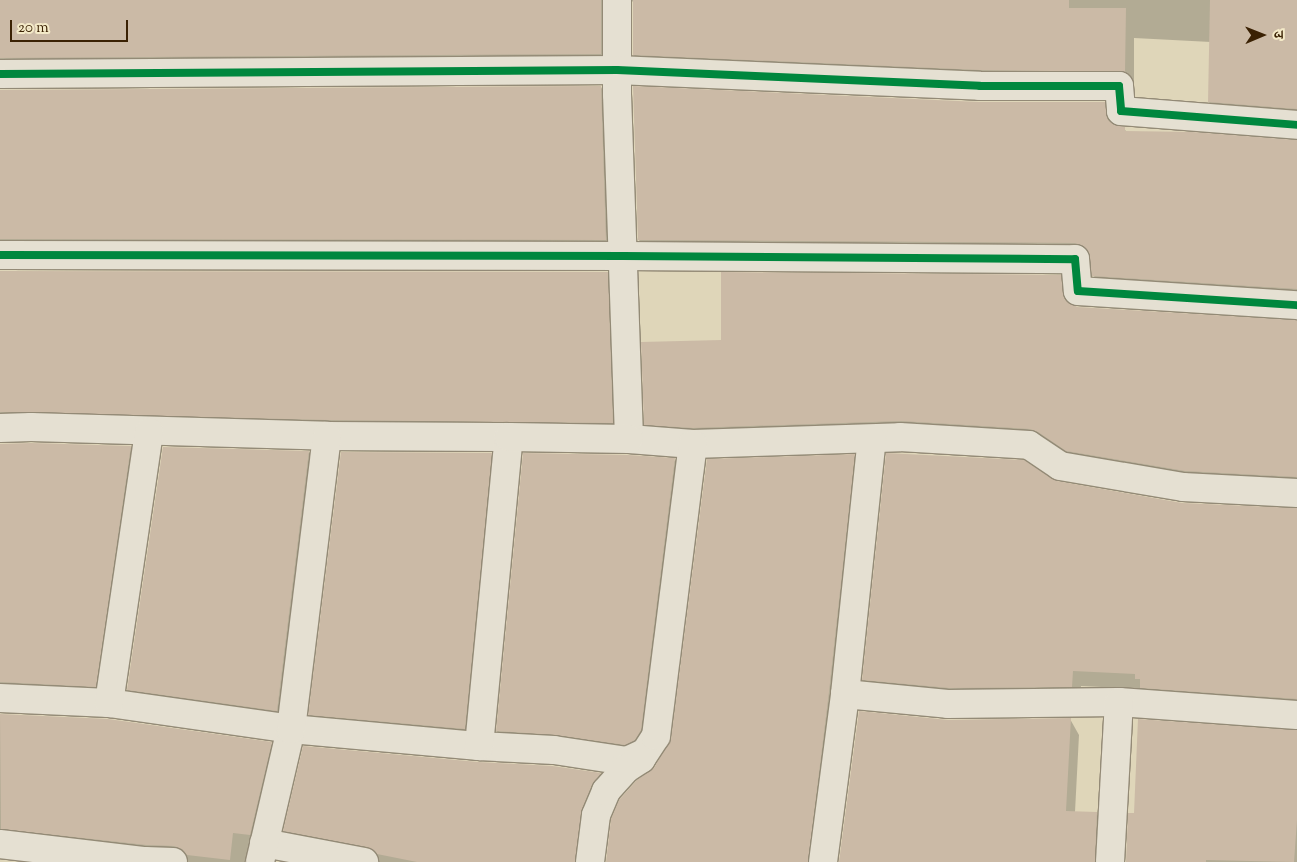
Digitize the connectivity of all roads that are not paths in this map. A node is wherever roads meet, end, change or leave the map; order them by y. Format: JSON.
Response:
{"nodes":[{"id":1,"x":617,"y":0,"type":"edge"},
{"id":2,"x":617,"y":70,"type":"junction"},
{"id":3,"x":0,"y":74,"type":"edge"},
{"id":4,"x":1297,"y":125,"type":"edge"},
{"id":5,"x":0,"y":255,"type":"edge"},
{"id":6,"x":623,"y":256,"type":"junction"},
{"id":7,"x":1297,"y":305,"type":"edge"},
{"id":8,"x":0,"y":428,"type":"edge"},
{"id":9,"x":149,"y":432,"type":"junction"},
{"id":10,"x":327,"y":436,"type":"junction"},
{"id":11,"x":509,"y":436,"type":"junction"},
{"id":12,"x":628,"y":439,"type":"junction"},
{"id":13,"x":872,"y":439,"type":"junction"},
{"id":14,"x":692,"y":444,"type":"junction"},
{"id":15,"x":1297,"y":493,"type":"edge"},
{"id":16,"x":845,"y":694,"type":"junction"},
{"id":17,"x":0,"y":698,"type":"edge"},
{"id":18,"x":1119,"y":702,"type":"junction"},
{"id":19,"x":108,"y":703,"type":"junction"},
{"id":20,"x":1297,"y":716,"type":"edge"},
{"id":21,"x":292,"y":729,"type":"junction"},
{"id":22,"x":479,"y":746,"type":"junction"},
{"id":23,"x":644,"y":753,"type":"junction"},
{"id":24,"x":0,"y":844,"type":"edge"},
{"id":25,"x":262,"y":853,"type":"edge"},
{"id":26,"x":173,"y":862,"type":"edge"},
{"id":27,"x":364,"y":862,"type":"edge"},
{"id":28,"x":590,"y":862,"type":"edge"},
{"id":29,"x":823,"y":862,"type":"edge"},
{"id":30,"x":1110,"y":862,"type":"edge"}],
"edges":[{"from":1,"to":2,"type":"street"},
{"from":2,"to":3,"type":"street"},
{"from":2,"to":4,"type":"street"},
{"from":2,"to":6,"type":"street"},
{"from":5,"to":6,"type":"street"},
{"from":6,"to":7,"type":"street"},
{"from":6,"to":12,"type":"street"},
{"from":8,"to":9,"type":"street"},
{"from":9,"to":10,"type":"street"},
{"from":9,"to":19,"type":"street"},
{"from":10,"to":11,"type":"street"},
{"from":10,"to":21,"type":"street"},
{"from":11,"to":12,"type":"street"},
{"from":11,"to":22,"type":"street"},
{"from":12,"to":14,"type":"street"},
{"from":13,"to":14,"type":"street"},
{"from":13,"to":15,"type":"street"},
{"from":13,"to":16,"type":"street"},
{"from":14,"to":23,"type":"street"},
{"from":16,"to":18,"type":"street"},
{"from":16,"to":29,"type":"street"},
{"from":17,"to":19,"type":"street"},
{"from":18,"to":20,"type":"street"},
{"from":18,"to":30,"type":"street"},
{"from":19,"to":21,"type":"street"},
{"from":21,"to":22,"type":"street"},
{"from":21,"to":25,"type":"street"},
{"from":22,"to":23,"type":"street"},
{"from":23,"to":28,"type":"street"},
{"from":24,"to":26,"type":"street"},
{"from":25,"to":27,"type":"street"}]}
